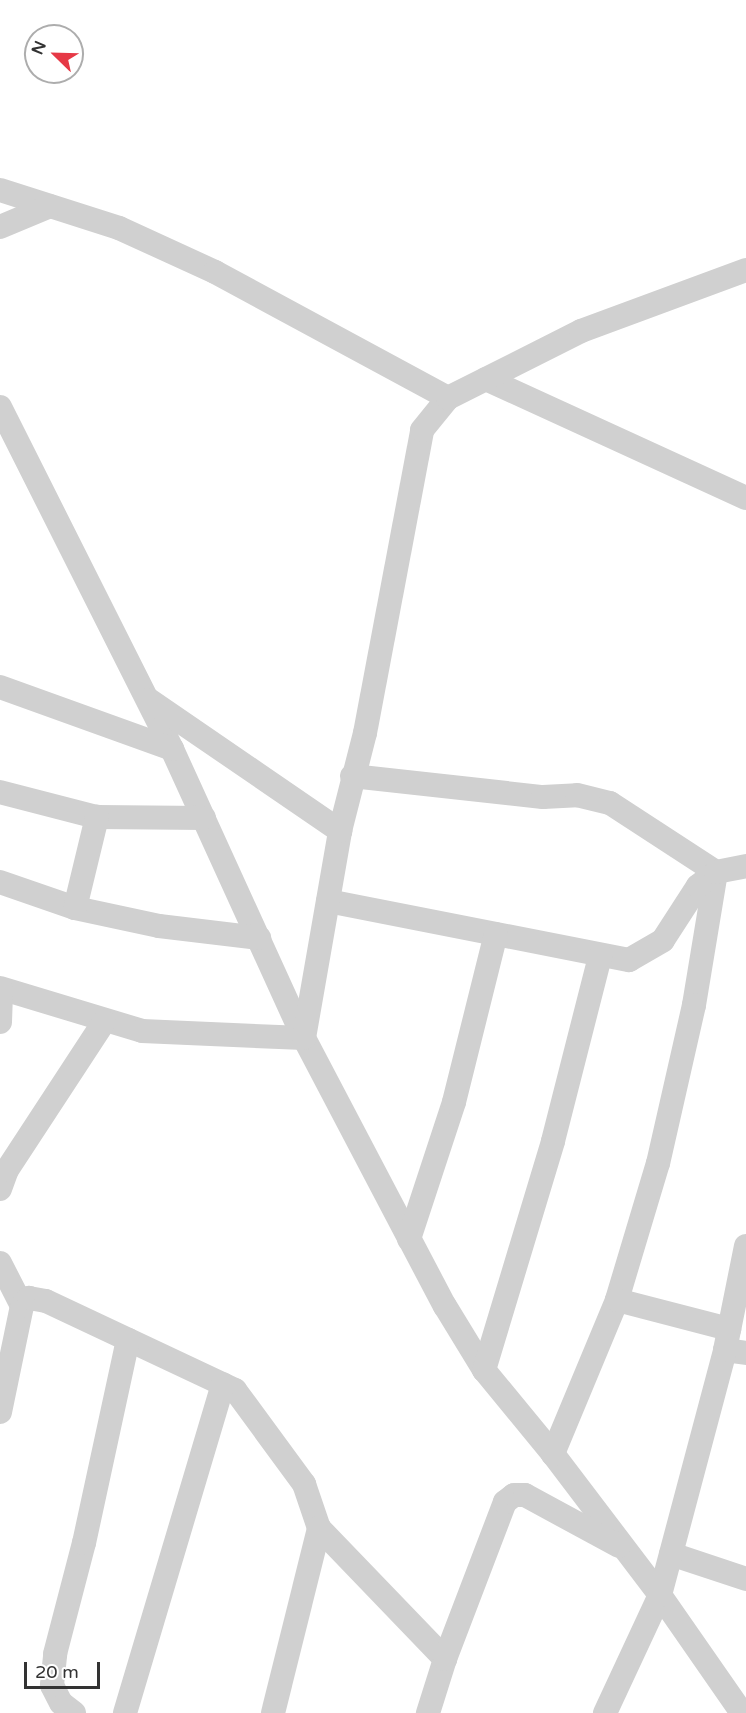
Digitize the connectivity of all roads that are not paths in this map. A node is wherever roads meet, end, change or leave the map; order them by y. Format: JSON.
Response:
{"nodes":[{"id":1,"x":0,"y":190,"type":"edge"},
{"id":2,"x":50,"y":206,"type":"junction"},
{"id":3,"x":0,"y":227,"type":"edge"},
{"id":4,"x":746,"y":270,"type":"edge"},
{"id":5,"x":486,"y":379,"type":"junction"},
{"id":6,"x":448,"y":398,"type":"junction"},
{"id":7,"x":0,"y":407,"type":"edge"},
{"id":8,"x":746,"y":498,"type":"edge"},
{"id":9,"x":0,"y":687,"type":"edge"},
{"id":10,"x":147,"y":699,"type":"junction"},
{"id":11,"x":172,"y":749,"type":"junction"},
{"id":12,"x":352,"y":776,"type":"junction"},
{"id":13,"x":0,"y":792,"type":"edge"},
{"id":14,"x":97,"y":817,"type":"junction"},
{"id":15,"x":204,"y":818,"type":"junction"},
{"id":16,"x":340,"y":831,"type":"junction"},
{"id":17,"x":746,"y":866,"type":"edge"},
{"id":18,"x":716,"y":872,"type":"junction"},
{"id":19,"x":0,"y":882,"type":"edge"},
{"id":20,"x":328,"y":901,"type":"junction"},
{"id":21,"x":75,"y":908,"type":"junction"},
{"id":22,"x":496,"y":934,"type":"junction"},
{"id":23,"x":259,"y":938,"type":"junction"},
{"id":24,"x":600,"y":956,"type":"junction"},
{"id":25,"x":0,"y":989,"type":"edge"},
{"id":26,"x":0,"y":1022,"type":"edge"},
{"id":27,"x":104,"y":1022,"type":"junction"},
{"id":28,"x":304,"y":1038,"type":"junction"},
{"id":29,"x":0,"y":1189,"type":"edge"},
{"id":30,"x":409,"y":1239,"type":"junction"},
{"id":31,"x":746,"y":1246,"type":"edge"},
{"id":32,"x":0,"y":1263,"type":"edge"},
{"id":33,"x":617,"y":1300,"type":"junction"},
{"id":34,"x":22,"y":1306,"type":"junction"},
{"id":35,"x":128,"y":1340,"type":"junction"},
{"id":36,"x":733,"y":1344,"type":"edge"},
{"id":37,"x":484,"y":1370,"type":"junction"},
{"id":38,"x":223,"y":1384,"type":"junction"},
{"id":39,"x":0,"y":1412,"type":"edge"},
{"id":40,"x":553,"y":1454,"type":"junction"},
{"id":41,"x":319,"y":1528,"type":"junction"},
{"id":42,"x":625,"y":1549,"type":"junction"},
{"id":43,"x":671,"y":1554,"type":"junction"},
{"id":44,"x":746,"y":1579,"type":"edge"},
{"id":45,"x":660,"y":1595,"type":"junction"},
{"id":46,"x":445,"y":1659,"type":"junction"},
{"id":47,"x":74,"y":1713,"type":"edge"},
{"id":48,"x":125,"y":1713,"type":"edge"},
{"id":49,"x":273,"y":1713,"type":"edge"},
{"id":50,"x":428,"y":1713,"type":"edge"},
{"id":51,"x":605,"y":1713,"type":"edge"},
{"id":52,"x":742,"y":1713,"type":"edge"}],
"edges":[{"from":1,"to":2,"type":"street"},
{"from":2,"to":3,"type":"street"},
{"from":2,"to":6,"type":"street"},
{"from":4,"to":5,"type":"street"},
{"from":5,"to":6,"type":"street"},
{"from":5,"to":8,"type":"street"},
{"from":6,"to":12,"type":"street"},
{"from":7,"to":10,"type":"street"},
{"from":9,"to":11,"type":"street"},
{"from":10,"to":11,"type":"street"},
{"from":10,"to":16,"type":"street"},
{"from":11,"to":15,"type":"street"},
{"from":12,"to":16,"type":"street"},
{"from":12,"to":18,"type":"street"},
{"from":13,"to":14,"type":"street"},
{"from":14,"to":15,"type":"street"},
{"from":14,"to":21,"type":"street"},
{"from":15,"to":23,"type":"street"},
{"from":16,"to":20,"type":"street"},
{"from":17,"to":18,"type":"street"},
{"from":18,"to":24,"type":"street"},
{"from":18,"to":33,"type":"street"},
{"from":19,"to":21,"type":"street"},
{"from":20,"to":22,"type":"street"},
{"from":20,"to":28,"type":"street"},
{"from":21,"to":23,"type":"street"},
{"from":22,"to":24,"type":"street"},
{"from":22,"to":30,"type":"street"},
{"from":23,"to":28,"type":"street"},
{"from":24,"to":37,"type":"street"},
{"from":25,"to":26,"type":"street"},
{"from":25,"to":27,"type":"street"},
{"from":27,"to":28,"type":"street"},
{"from":27,"to":29,"type":"street"},
{"from":28,"to":30,"type":"street"},
{"from":30,"to":37,"type":"street"},
{"from":31,"to":36,"type":"street"},
{"from":32,"to":34,"type":"street"},
{"from":33,"to":36,"type":"street"},
{"from":33,"to":40,"type":"street"},
{"from":34,"to":35,"type":"street"},
{"from":34,"to":39,"type":"street"},
{"from":35,"to":38,"type":"street"},
{"from":35,"to":47,"type":"street"},
{"from":36,"to":43,"type":"street"},
{"from":37,"to":40,"type":"street"},
{"from":38,"to":41,"type":"street"},
{"from":38,"to":48,"type":"street"},
{"from":40,"to":42,"type":"street"},
{"from":41,"to":46,"type":"street"},
{"from":41,"to":49,"type":"street"},
{"from":42,"to":45,"type":"street"},
{"from":42,"to":46,"type":"street"},
{"from":43,"to":44,"type":"street"},
{"from":43,"to":45,"type":"street"},
{"from":45,"to":51,"type":"street"},
{"from":45,"to":52,"type":"street"},
{"from":46,"to":50,"type":"street"}]}
